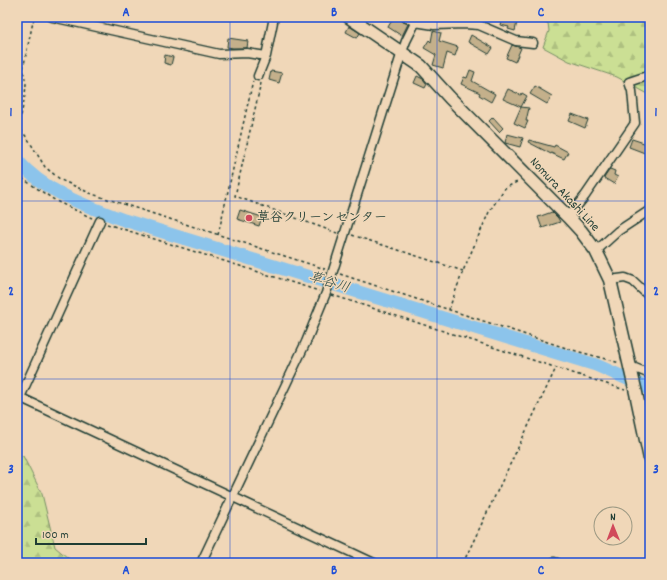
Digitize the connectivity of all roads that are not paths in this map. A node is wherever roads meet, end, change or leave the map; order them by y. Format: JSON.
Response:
{"nodes":[{"id":1,"x":52,"y":17,"type":"edge"},
{"id":2,"x":274,"y":17,"type":"edge"},
{"id":3,"x":349,"y":17,"type":"edge"},
{"id":4,"x":406,"y":17,"type":"edge"},
{"id":5,"x":416,"y":20,"type":"edge"},
{"id":6,"x":533,"y":43,"type":"dead end"},
{"id":7,"x":402,"y":52,"type":"junction"},
{"id":8,"x":266,"y":56,"type":"junction"},
{"id":9,"x":650,"y":75,"type":"edge"},
{"id":10,"x":258,"y":76,"type":"road end"},
{"id":11,"x":650,"y":210,"type":"edge"},
{"id":12,"x":568,"y":217,"type":"junction"},
{"id":13,"x":100,"y":221,"type":"road end"},
{"id":14,"x":596,"y":251,"type":"junction"},
{"id":15,"x":610,"y":280,"type":"junction"},
{"id":16,"x":650,"y":297,"type":"edge"},
{"id":17,"x":630,"y":366,"type":"junction"},
{"id":18,"x":650,"y":374,"type":"edge"},
{"id":19,"x":18,"y":399,"type":"edge"},
{"id":20,"x":650,"y":458,"type":"edge"},
{"id":21,"x":233,"y":497,"type":"junction"},
{"id":22,"x":201,"y":563,"type":"edge"},
{"id":23,"x":374,"y":563,"type":"edge"}],
"edges":[{"from":1,"to":8,"type":"street"},
{"from":2,"to":8,"type":"street"},
{"from":3,"to":7,"type":"main road","name":"Nomura Akashi Line"},
{"from":4,"to":5,"type":"street"},
{"from":5,"to":6,"type":"street"},
{"from":5,"to":7,"type":"street"},
{"from":7,"to":12,"type":"main road","name":"Nomura Akashi Line"},
{"from":7,"to":21,"type":"street"},
{"from":8,"to":10,"type":"street"},
{"from":9,"to":12,"type":"street"},
{"from":11,"to":14,"type":"street"},
{"from":12,"to":14,"type":"main road","name":"Nomura Akashi Line"},
{"from":13,"to":19,"type":"street"},
{"from":14,"to":15,"type":"main road","name":"Nomura Akashi Line"},
{"from":15,"to":16,"type":"street"},
{"from":15,"to":17,"type":"main road","name":"Nomura Akashi Line"},
{"from":17,"to":18,"type":"street"},
{"from":17,"to":20,"type":"main road","name":"Nomura Akashi Line"},
{"from":19,"to":21,"type":"street"},
{"from":21,"to":22,"type":"street"},
{"from":21,"to":23,"type":"street"}]}
